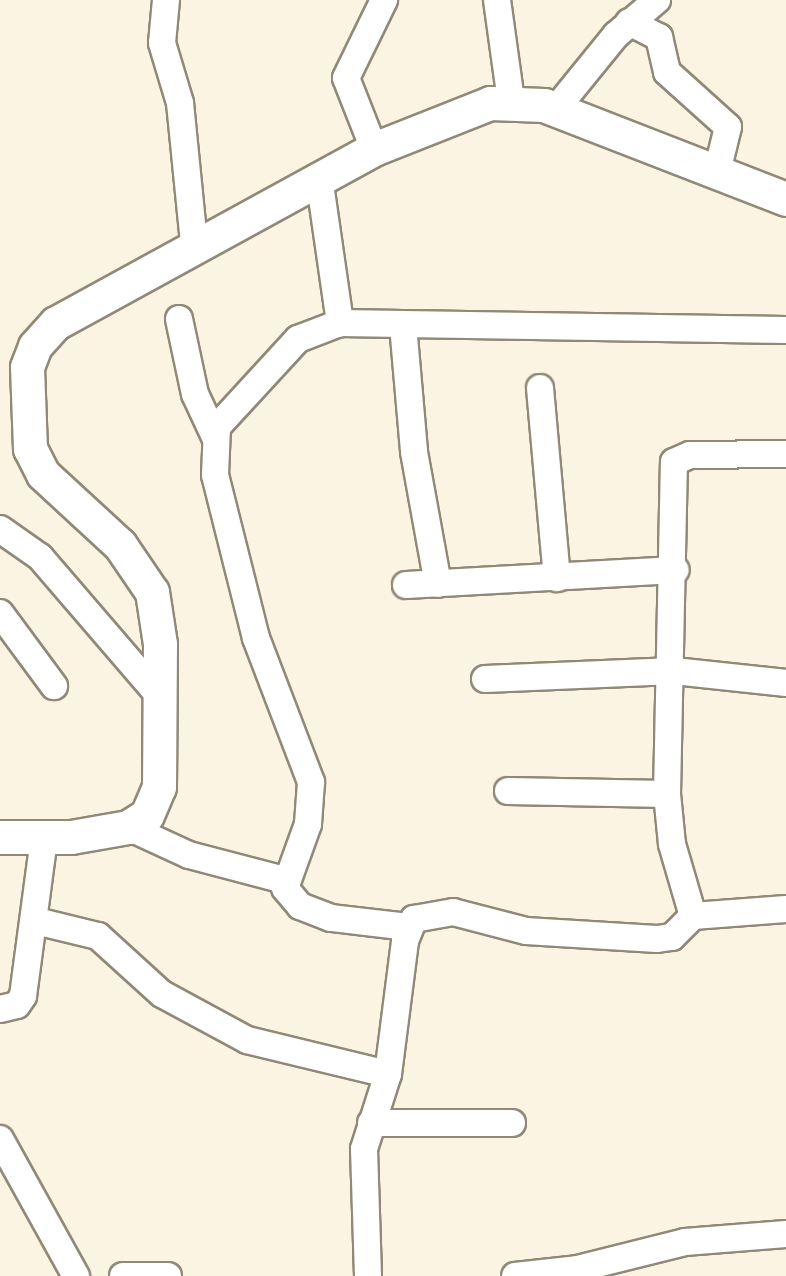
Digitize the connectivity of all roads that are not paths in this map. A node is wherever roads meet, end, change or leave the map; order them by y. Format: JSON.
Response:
{"nodes":[{"id":1,"x":166,"y":0,"type":"edge"},
{"id":2,"x":384,"y":0,"type":"edge"},
{"id":3,"x":498,"y":0,"type":"edge"},
{"id":4,"x":657,"y":0,"type":"edge"},
{"id":5,"x":629,"y":22,"type":"junction"},
{"id":6,"x":511,"y":101,"type":"junction"},
{"id":7,"x":555,"y":110,"type":"junction"},
{"id":8,"x":374,"y":149,"type":"junction"},
{"id":9,"x":716,"y":176,"type":"junction"},
{"id":10,"x":319,"y":177,"type":"junction"},
{"id":11,"x":786,"y":199,"type":"edge"},
{"id":12,"x":194,"y":243,"type":"junction"},
{"id":13,"x":178,"y":319,"type":"dead end"},
{"id":14,"x":340,"y":323,"type":"junction"},
{"id":15,"x":402,"y":325,"type":"junction"},
{"id":16,"x":786,"y":330,"type":"edge"},
{"id":17,"x":540,"y":388,"type":"dead end"},
{"id":18,"x":215,"y":437,"type":"junction"},
{"id":19,"x":786,"y":454,"type":"edge"},
{"id":20,"x":0,"y":529,"type":"edge"},
{"id":21,"x":676,"y":570,"type":"junction"},
{"id":22,"x":557,"y":578,"type":"junction"},
{"id":23,"x":438,"y":584,"type":"junction"},
{"id":24,"x":406,"y":586,"type":"dead end"},
{"id":25,"x":0,"y":613,"type":"edge"},
{"id":26,"x":674,"y":671,"type":"junction"},
{"id":27,"x":485,"y":679,"type":"dead end"},
{"id":28,"x":786,"y":683,"type":"edge"},
{"id":29,"x":54,"y":686,"type":"dead end"},
{"id":30,"x":158,"y":694,"type":"junction"},
{"id":31,"x":508,"y":792,"type":"dead end"},
{"id":32,"x":667,"y":794,"type":"junction"},
{"id":33,"x":128,"y":827,"type":"junction"},
{"id":34,"x":0,"y":837,"type":"edge"},
{"id":35,"x":55,"y":838,"type":"junction"},
{"id":36,"x":284,"y":880,"type":"junction"},
{"id":37,"x":786,"y":909,"type":"edge"},
{"id":38,"x":693,"y":916,"type":"junction"},
{"id":39,"x":36,"y":921,"type":"junction"},
{"id":40,"x":408,"y":927,"type":"junction"},
{"id":41,"x":0,"y":1009,"type":"edge"},
{"id":42,"x":388,"y":1074,"type":"junction"},
{"id":43,"x":371,"y":1123,"type":"junction"},
{"id":44,"x":512,"y":1123,"type":"dead end"},
{"id":45,"x":0,"y":1139,"type":"edge"},
{"id":46,"x":786,"y":1234,"type":"edge"},
{"id":47,"x":76,"y":1276,"type":"edge"},
{"id":48,"x":124,"y":1276,"type":"edge"},
{"id":49,"x":168,"y":1276,"type":"edge"},
{"id":50,"x":368,"y":1276,"type":"edge"},
{"id":51,"x":515,"y":1276,"type":"edge"}],
"edges":[{"from":1,"to":12,"type":"street"},
{"from":2,"to":8,"type":"street"},
{"from":3,"to":6,"type":"street"},
{"from":4,"to":5,"type":"street"},
{"from":5,"to":7,"type":"street"},
{"from":5,"to":9,"type":"street"},
{"from":6,"to":7,"type":"street"},
{"from":6,"to":8,"type":"street"},
{"from":7,"to":9,"type":"street"},
{"from":8,"to":10,"type":"street"},
{"from":9,"to":11,"type":"street"},
{"from":10,"to":12,"type":"street"},
{"from":10,"to":14,"type":"street"},
{"from":12,"to":30,"type":"street"},
{"from":13,"to":18,"type":"street"},
{"from":14,"to":15,"type":"street"},
{"from":14,"to":18,"type":"street"},
{"from":15,"to":16,"type":"street"},
{"from":15,"to":23,"type":"street"},
{"from":17,"to":22,"type":"street"},
{"from":18,"to":36,"type":"street"},
{"from":19,"to":21,"type":"street"},
{"from":20,"to":30,"type":"street"},
{"from":21,"to":22,"type":"street"},
{"from":21,"to":26,"type":"street"},
{"from":22,"to":23,"type":"street"},
{"from":23,"to":24,"type":"street"},
{"from":25,"to":29,"type":"street"},
{"from":26,"to":27,"type":"street"},
{"from":26,"to":28,"type":"street"},
{"from":26,"to":32,"type":"street"},
{"from":30,"to":33,"type":"street"},
{"from":31,"to":32,"type":"street"},
{"from":32,"to":38,"type":"street"},
{"from":33,"to":35,"type":"street"},
{"from":33,"to":36,"type":"street"},
{"from":34,"to":35,"type":"street"},
{"from":35,"to":39,"type":"street"},
{"from":36,"to":40,"type":"street"},
{"from":37,"to":38,"type":"street"},
{"from":38,"to":40,"type":"street"},
{"from":39,"to":41,"type":"street"},
{"from":39,"to":42,"type":"street"},
{"from":40,"to":42,"type":"street"},
{"from":42,"to":43,"type":"street"},
{"from":43,"to":44,"type":"street"},
{"from":43,"to":50,"type":"street"},
{"from":45,"to":47,"type":"street"},
{"from":46,"to":51,"type":"street"},
{"from":48,"to":49,"type":"street"}]}
